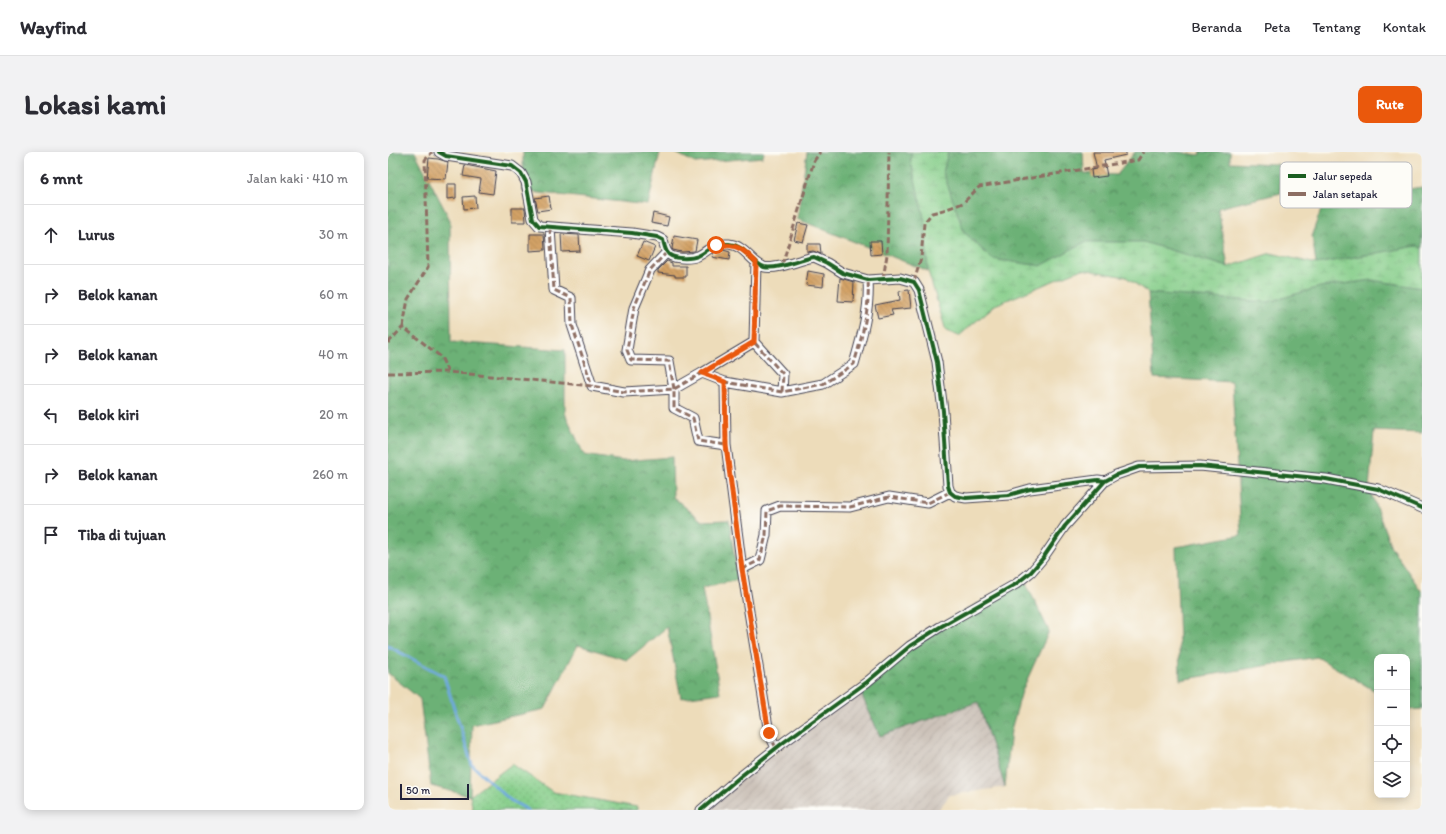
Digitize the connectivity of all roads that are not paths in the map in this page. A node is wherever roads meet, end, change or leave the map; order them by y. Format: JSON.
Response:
{"nodes":[{"id":1,"x":439,"y":152,"type":"edge"},
{"id":2,"x":550,"y":228,"type":"junction"},
{"id":3,"x":667,"y":252,"type":"junction"},
{"id":4,"x":756,"y":262,"type":"junction"},
{"id":5,"x":868,"y":280,"type":"junction"},
{"id":6,"x":754,"y":342,"type":"junction"},
{"id":7,"x":702,"y":373,"type":"junction"},
{"id":8,"x":725,"y":382,"type":"junction"},
{"id":9,"x":674,"y":389,"type":"junction"},
{"id":10,"x":782,"y":392,"type":"junction"},
{"id":11,"x":726,"y":445,"type":"junction"},
{"id":12,"x":1105,"y":481,"type":"junction"},
{"id":13,"x":950,"y":492,"type":"junction"},
{"id":14,"x":1422,"y":508,"type":"edge"},
{"id":15,"x":742,"y":569,"type":"junction"},
{"id":16,"x":776,"y":748,"type":"junction"},
{"id":17,"x":701,"y":810,"type":"edge"}],
"edges":[{"from":1,"to":2,"type":"street"},
{"from":2,"to":3,"type":"street"},
{"from":2,"to":9,"type":"street"},
{"from":3,"to":4,"type":"street"},
{"from":3,"to":9,"type":"street"},
{"from":4,"to":5,"type":"street"},
{"from":4,"to":6,"type":"street"},
{"from":5,"to":10,"type":"street"},
{"from":5,"to":13,"type":"street"},
{"from":6,"to":7,"type":"street"},
{"from":6,"to":10,"type":"street"},
{"from":7,"to":8,"type":"street"},
{"from":7,"to":9,"type":"street"},
{"from":8,"to":10,"type":"street"},
{"from":8,"to":11,"type":"street"},
{"from":9,"to":11,"type":"street"},
{"from":11,"to":15,"type":"street"},
{"from":12,"to":13,"type":"street"},
{"from":12,"to":14,"type":"street"},
{"from":12,"to":16,"type":"street"},
{"from":13,"to":15,"type":"street"},
{"from":15,"to":16,"type":"street"},
{"from":16,"to":17,"type":"street"}]}
